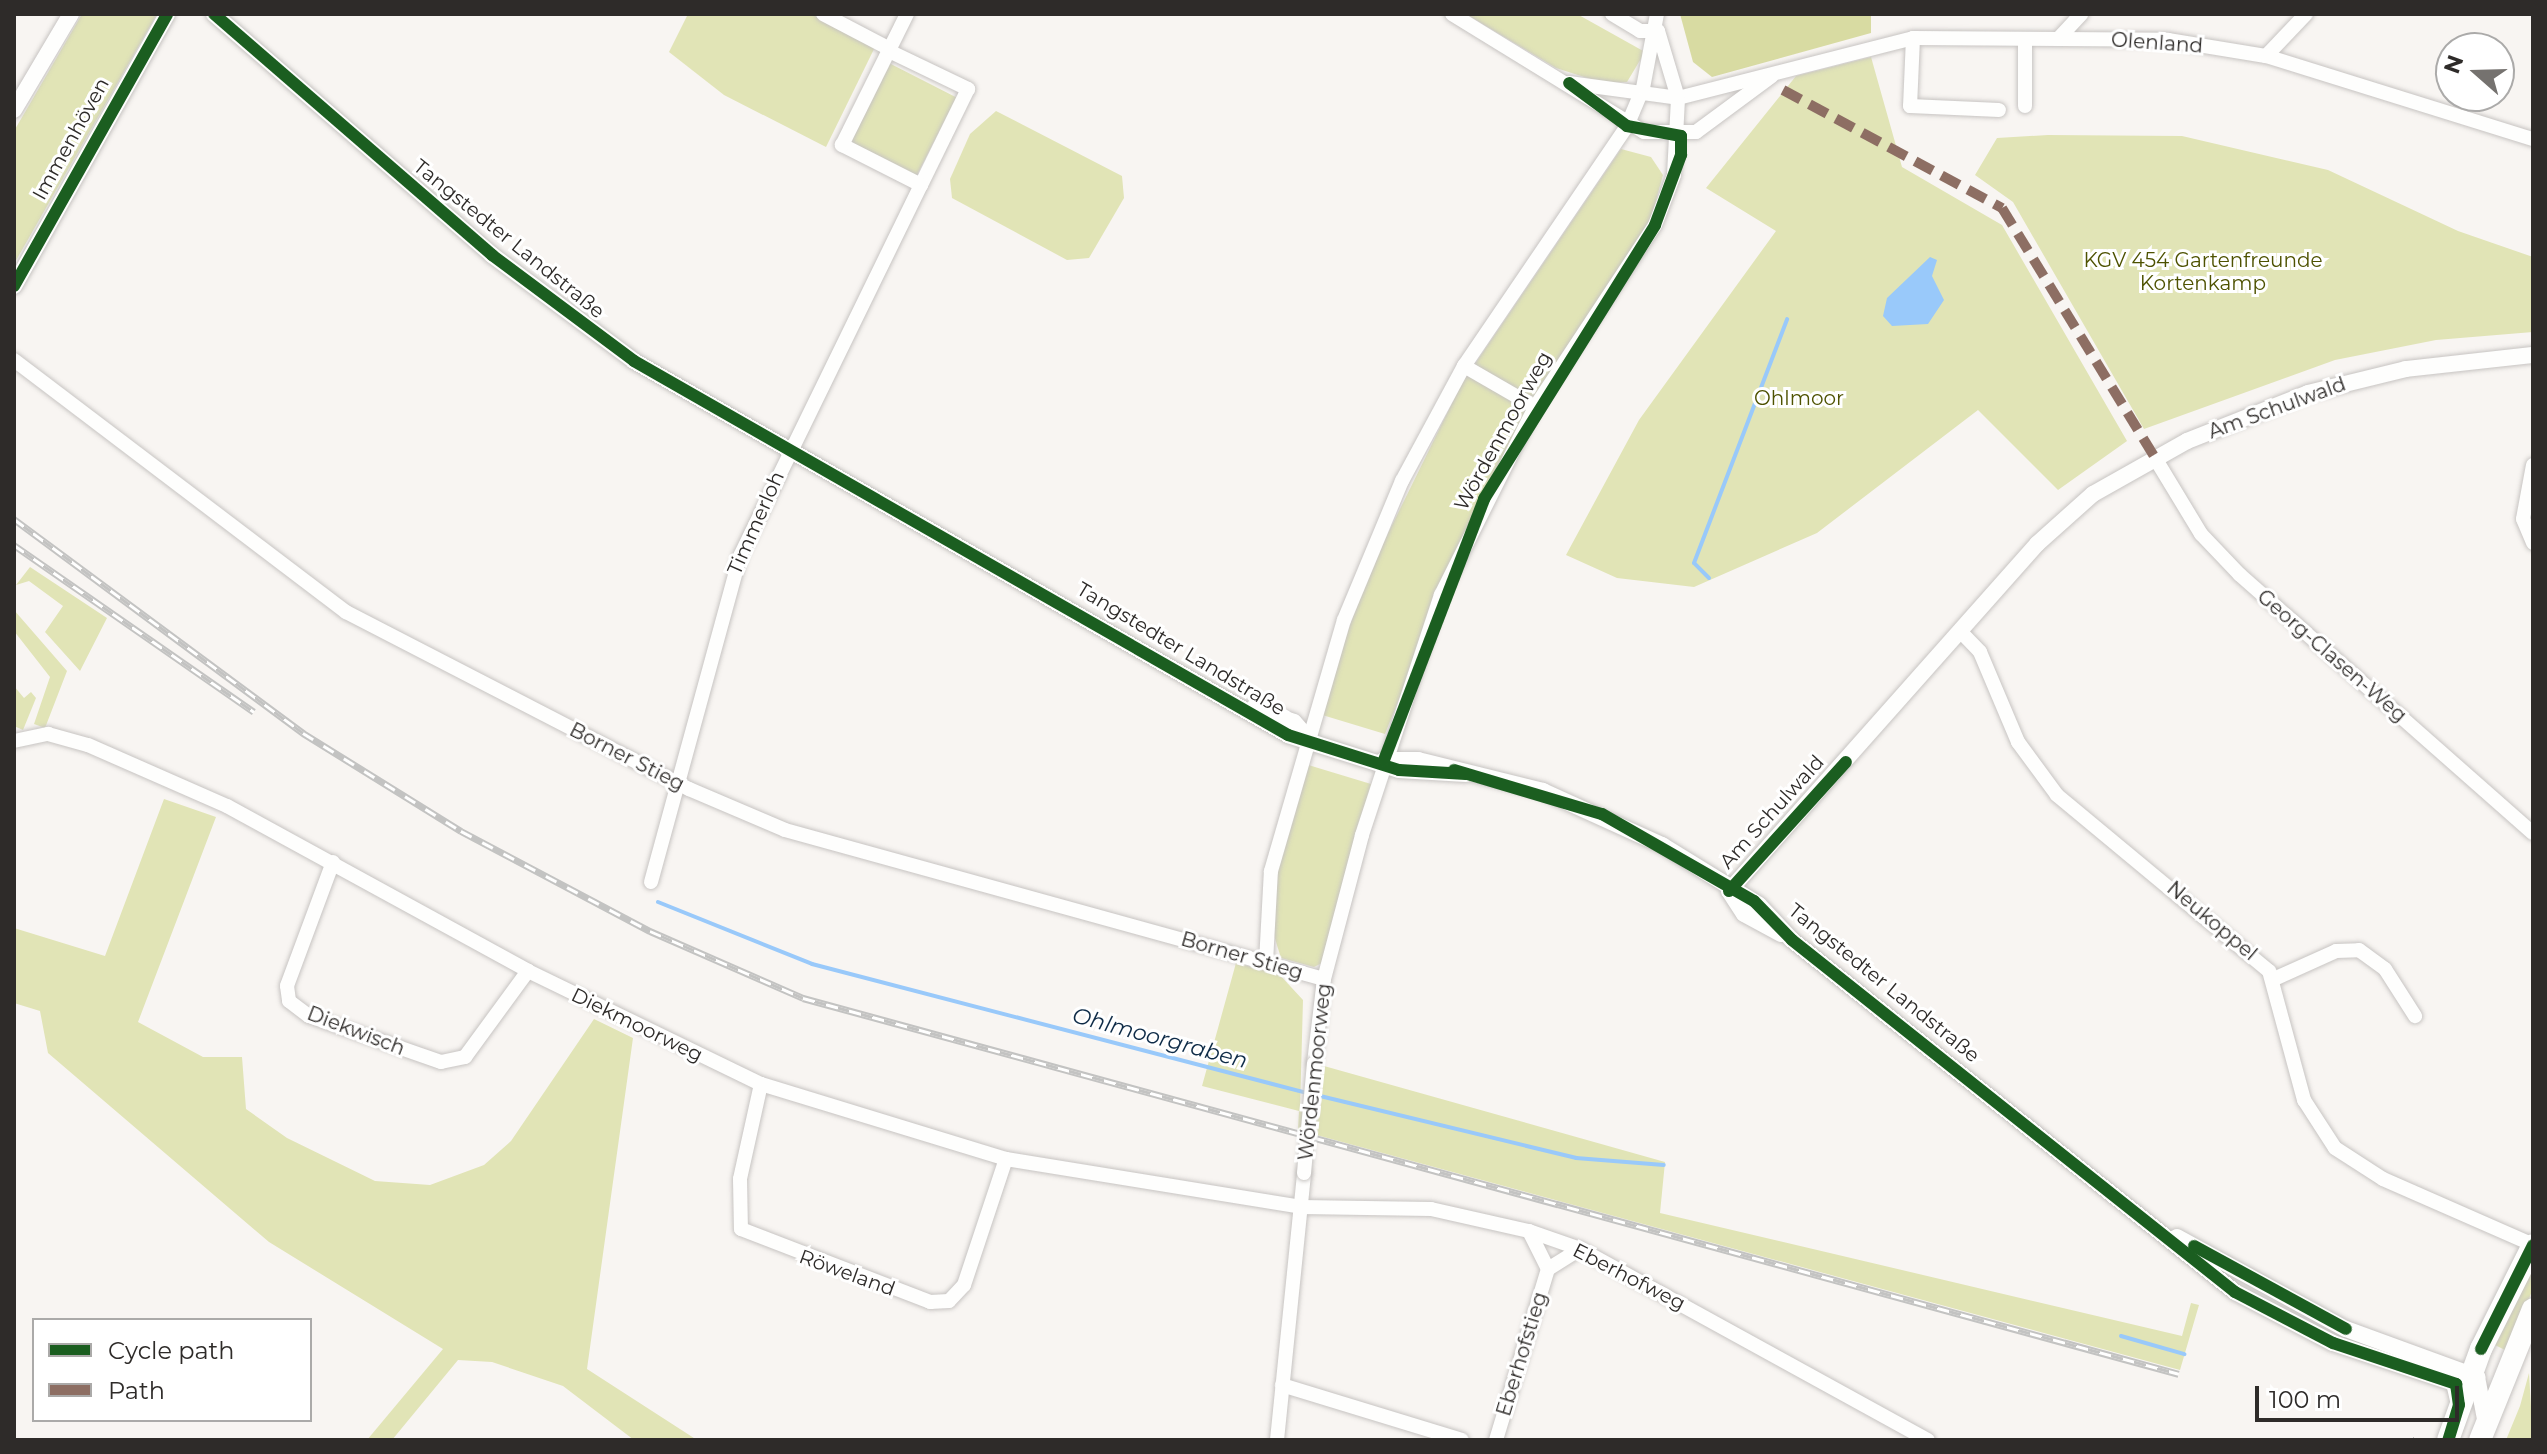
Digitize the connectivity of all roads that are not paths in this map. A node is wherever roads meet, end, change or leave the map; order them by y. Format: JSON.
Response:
{"nodes":[{"id":1,"x":71,"y":14,"type":"edge"},
{"id":2,"x":167,"y":14,"type":"edge"},
{"id":3,"x":214,"y":14,"type":"edge"},
{"id":4,"x":823,"y":14,"type":"edge"},
{"id":5,"x":907,"y":14,"type":"edge"},
{"id":6,"x":1452,"y":14,"type":"edge"},
{"id":7,"x":1612,"y":14,"type":"edge"},
{"id":8,"x":1657,"y":14,"type":"edge"},
{"id":9,"x":2081,"y":14,"type":"edge"},
{"id":10,"x":2306,"y":14,"type":"edge"},
{"id":11,"x":1658,"y":31,"type":"junction"},
{"id":12,"x":1913,"y":38,"type":"junction"},
{"id":13,"x":2058,"y":39,"type":"junction"},
{"id":14,"x":2025,"y":40,"type":"junction"},
{"id":15,"x":889,"y":50,"type":"junction"},
{"id":16,"x":2266,"y":56,"type":"junction"},
{"id":17,"x":1773,"y":76,"type":"junction"},
{"id":18,"x":1569,"y":83,"type":"junction"},
{"id":19,"x":1641,"y":96,"type":"junction"},
{"id":20,"x":1678,"y":98,"type":"junction"},
{"id":21,"x":2025,"y":106,"type":"dead end"},
{"id":22,"x":14,"y":110,"type":"edge"},
{"id":23,"x":1999,"y":110,"type":"dead end"},
{"id":24,"x":1630,"y":119,"type":"junction"},
{"id":25,"x":1681,"y":136,"type":"junction"},
{"id":26,"x":2533,"y":139,"type":"edge"},
{"id":27,"x":921,"y":185,"type":"junction"},
{"id":28,"x":14,"y":286,"type":"edge"},
{"id":29,"x":2533,"y":355,"type":"edge"},
{"id":30,"x":14,"y":360,"type":"edge"},
{"id":31,"x":1464,"y":366,"type":"junction"},
{"id":32,"x":1535,"y":407,"type":"junction"},
{"id":33,"x":789,"y":449,"type":"junction"},
{"id":34,"x":2155,"y":458,"type":"junction"},
{"id":35,"x":2533,"y":465,"type":"edge"},
{"id":36,"x":2533,"y":543,"type":"edge"},
{"id":37,"x":1960,"y":631,"type":"junction"},
{"id":38,"x":1307,"y":737,"type":"junction"},
{"id":39,"x":14,"y":741,"type":"edge"},
{"id":40,"x":1384,"y":760,"type":"junction"},
{"id":41,"x":675,"y":780,"type":"junction"},
{"id":42,"x":2533,"y":833,"type":"edge"},
{"id":43,"x":333,"y":862,"type":"junction"},
{"id":44,"x":651,"y":882,"type":"dead end"},
{"id":45,"x":1729,"y":891,"type":"junction"},
{"id":46,"x":1266,"y":962,"type":"junction"},
{"id":47,"x":528,"y":971,"type":"junction"},
{"id":48,"x":1324,"y":979,"type":"junction"},
{"id":49,"x":2274,"y":979,"type":"junction"},
{"id":50,"x":2415,"y":1016,"type":"dead end"},
{"id":51,"x":761,"y":1084,"type":"junction"},
{"id":52,"x":1006,"y":1159,"type":"junction"},
{"id":53,"x":1301,"y":1207,"type":"junction"},
{"id":54,"x":2162,"y":1229,"type":"junction"},
{"id":55,"x":1529,"y":1231,"type":"junction"},
{"id":56,"x":2533,"y":1245,"type":"edge"},
{"id":57,"x":1580,"y":1249,"type":"junction"},
{"id":58,"x":1548,"y":1269,"type":"junction"},
{"id":59,"x":2533,"y":1309,"type":"edge"},
{"id":60,"x":2471,"y":1374,"type":"junction"},
{"id":61,"x":1282,"y":1385,"type":"junction"},
{"id":62,"x":2459,"y":1405,"type":"junction"},
{"id":63,"x":2449,"y":1435,"type":"edge"},
{"id":64,"x":2481,"y":1436,"type":"edge"},
{"id":65,"x":1277,"y":1440,"type":"edge"},
{"id":66,"x":1462,"y":1440,"type":"edge"},
{"id":67,"x":1496,"y":1440,"type":"edge"},
{"id":68,"x":1928,"y":1440,"type":"edge"}],
"edges":[{"from":1,"to":22,"type":"street"},
{"from":2,"to":28,"type":"street","name":"Immenhöven"},
{"from":3,"to":33,"type":"street","name":"Tangstedter Landstraße"},
{"from":4,"to":15,"type":"street","name":"Timmerloh"},
{"from":5,"to":15,"type":"street"},
{"from":6,"to":18,"type":"street"},
{"from":7,"to":11,"type":"street"},
{"from":8,"to":11,"type":"street"},
{"from":9,"to":13,"type":"street"},
{"from":10,"to":16,"type":"street"},
{"from":11,"to":19,"type":"street"},
{"from":11,"to":20,"type":"street"},
{"from":12,"to":14,"type":"street","name":"Olenland"},
{"from":12,"to":17,"type":"street","name":"Olenland"},
{"from":12,"to":23,"type":"street"},
{"from":13,"to":14,"type":"street","name":"Olenland"},
{"from":13,"to":16,"type":"street","name":"Olenland"},
{"from":14,"to":21,"type":"street"},
{"from":15,"to":27,"type":"street"},
{"from":15,"to":27,"type":"street","name":"Timmerloh"},
{"from":16,"to":26,"type":"street","name":"Olenland"},
{"from":17,"to":20,"type":"street","name":"Olenland"},
{"from":17,"to":25,"type":"street","name":"Olenland"},
{"from":18,"to":19,"type":"street","name":"Olenland"},
{"from":18,"to":24,"type":"street"},
{"from":19,"to":20,"type":"street","name":"Olenland"},
{"from":19,"to":24,"type":"street"},
{"from":20,"to":25,"type":"street"},
{"from":24,"to":25,"type":"street"},
{"from":24,"to":31,"type":"street"},
{"from":25,"to":32,"type":"street","name":"Wördenmoorweg"},
{"from":27,"to":33,"type":"street","name":"Timmerloh"},
{"from":29,"to":34,"type":"street","name":"Am Schulwald"},
{"from":30,"to":41,"type":"street","name":"Borner Stieg"},
{"from":31,"to":32,"type":"street","name":"Wördenmoorweg"},
{"from":31,"to":38,"type":"street"},
{"from":32,"to":40,"type":"street","name":"Wördenmoorweg"},
{"from":33,"to":38,"type":"street","name":"Tangstedter Landstraße"},
{"from":33,"to":41,"type":"street","name":"Timmerloh"},
{"from":34,"to":37,"type":"street","name":"Am Schulwald"},
{"from":34,"to":42,"type":"street","name":"Georg-Clasen-Weg"},
{"from":35,"to":36,"type":"street"},
{"from":37,"to":45,"type":"street","name":"Am Schulwald"},
{"from":37,"to":49,"type":"street","name":"Neukoppel"},
{"from":38,"to":40,"type":"street","name":"Tangstedter Landstraße"},
{"from":38,"to":46,"type":"street"},
{"from":39,"to":43,"type":"street","name":"Diekmoorweg"},
{"from":40,"to":45,"type":"street","name":"Tangstedter Landstraße"},
{"from":40,"to":48,"type":"street","name":"Wördenmoorweg"},
{"from":41,"to":44,"type":"street","name":"Timmerloh"},
{"from":41,"to":46,"type":"street","name":"Borner Stieg"},
{"from":43,"to":47,"type":"street","name":"Diekmoorweg"},
{"from":43,"to":47,"type":"street","name":"Diekwisch"},
{"from":45,"to":54,"type":"street","name":"Tangstedter Landstraße"},
{"from":46,"to":48,"type":"street","name":"Borner Stieg"},
{"from":47,"to":51,"type":"street","name":"Diekmoorweg"},
{"from":48,"to":53,"type":"street","name":"Wördenmoorweg","bridge":true},
{"from":49,"to":50,"type":"street"},
{"from":49,"to":56,"type":"street","name":"Neukoppel"},
{"from":51,"to":52,"type":"street","name":"Diekmoorweg"},
{"from":51,"to":52,"type":"street","name":"Röweland"},
{"from":52,"to":53,"type":"street","name":"Diekmoorweg"},
{"from":53,"to":55,"type":"street","name":"Eberhofweg"},
{"from":53,"to":61,"type":"street","name":"Wördenmoorweg"},
{"from":54,"to":60,"type":"street","name":"Tangstedter Landstraße"},
{"from":54,"to":62,"type":"street","name":"Tangstedter Landstraße"},
{"from":55,"to":57,"type":"street","name":"Eberhofweg"},
{"from":55,"to":58,"type":"street","name":"Eberhofstieg"},
{"from":56,"to":60,"type":"main road"},
{"from":57,"to":58,"type":"street","name":"Eberhofstieg"},
{"from":57,"to":68,"type":"street","name":"Eberhofweg"},
{"from":58,"to":67,"type":"street","name":"Eberhofstieg"},
{"from":59,"to":64,"type":"main road"},
{"from":60,"to":62,"type":"main road"},
{"from":60,"to":64,"type":"street"},
{"from":61,"to":65,"type":"street","name":"Wördenmoorweg"},
{"from":61,"to":66,"type":"street"},
{"from":62,"to":63,"type":"main road"}]}
